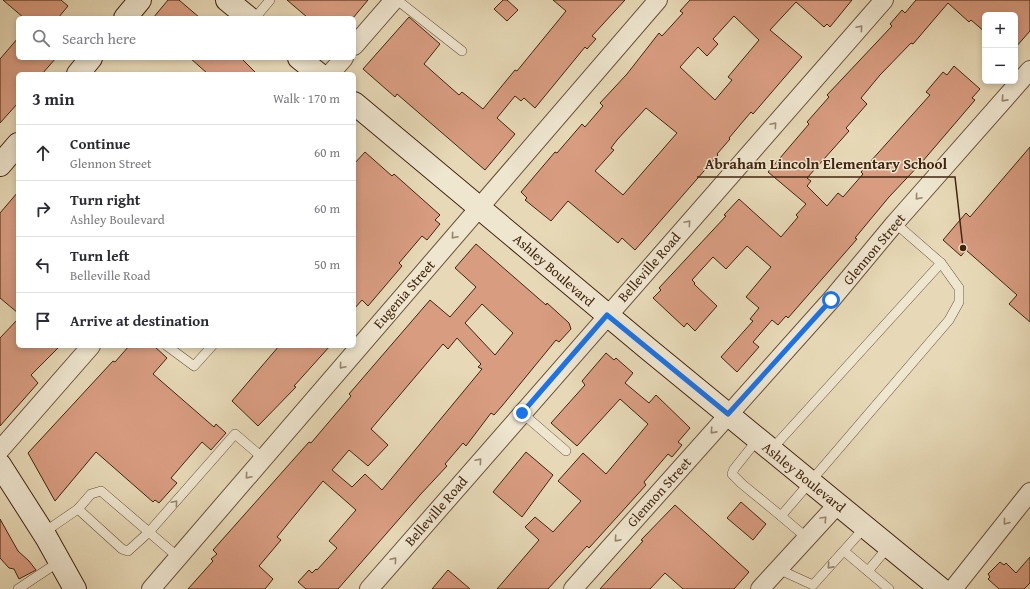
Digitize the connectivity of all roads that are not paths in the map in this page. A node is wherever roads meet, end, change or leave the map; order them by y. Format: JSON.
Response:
{"nodes":[{"id":1,"x":140,"y":0,"type":"edge"},
{"id":2,"x":227,"y":0,"type":"edge"},
{"id":3,"x":270,"y":0,"type":"edge"},
{"id":4,"x":396,"y":0,"type":"edge"},
{"id":5,"x":658,"y":0,"type":"edge"},
{"id":6,"x":884,"y":0,"type":"edge"},
{"id":7,"x":127,"y":16,"type":"edge"},
{"id":8,"x":247,"y":16,"type":"edge"},
{"id":9,"x":257,"y":16,"type":"edge"},
{"id":10,"x":356,"y":44,"type":"edge"},
{"id":11,"x":462,"y":50,"type":"dead end"},
{"id":12,"x":89,"y":60,"type":"edge"},
{"id":13,"x":302,"y":60,"type":"edge"},
{"id":14,"x":342,"y":60,"type":"edge"},
{"id":15,"x":1030,"y":70,"type":"edge"},
{"id":16,"x":80,"y":72,"type":"edge"},
{"id":17,"x":316,"y":72,"type":"edge"},
{"id":18,"x":332,"y":72,"type":"edge"},
{"id":19,"x":356,"y":105,"type":"edge"},
{"id":20,"x":16,"y":146,"type":"edge"},
{"id":21,"x":0,"y":165,"type":"edge"},
{"id":22,"x":480,"y":207,"type":"junction"},
{"id":23,"x":895,"y":223,"type":"junction"},
{"id":24,"x":941,"y":263,"type":"junction"},
{"id":25,"x":607,"y":315,"type":"junction"},
{"id":26,"x":89,"y":348,"type":"edge"},
{"id":27,"x":170,"y":348,"type":"edge"},
{"id":28,"x":210,"y":348,"type":"edge"},
{"id":29,"x":522,"y":413,"type":"junction"},
{"id":30,"x":728,"y":414,"type":"junction"},
{"id":31,"x":765,"y":444,"type":"junction"},
{"id":32,"x":0,"y":450,"type":"edge"},
{"id":33,"x":566,"y":451,"type":"dead end"},
{"id":34,"x":263,"y":458,"type":"junction"},
{"id":35,"x":0,"y":465,"type":"edge"},
{"id":36,"x":810,"y":482,"type":"junction"},
{"id":37,"x":1030,"y":492,"type":"edge"},
{"id":38,"x":838,"y":504,"type":"junction"},
{"id":39,"x":78,"y":509,"type":"junction"},
{"id":40,"x":781,"y":516,"type":"junction"},
{"id":41,"x":865,"y":527,"type":"junction"},
{"id":42,"x":43,"y":532,"type":"junction"},
{"id":43,"x":149,"y":532,"type":"junction"},
{"id":44,"x":807,"y":538,"type":"junction"},
{"id":45,"x":889,"y":546,"type":"junction"},
{"id":46,"x":844,"y":551,"type":"junction"},
{"id":47,"x":178,"y":557,"type":"junction"},
{"id":48,"x":60,"y":561,"type":"junction"},
{"id":49,"x":778,"y":569,"type":"junction"},
{"id":50,"x":868,"y":571,"type":"junction"},
{"id":51,"x":21,"y":588,"type":"edge"},
{"id":52,"x":75,"y":589,"type":"edge"},
{"id":53,"x":151,"y":589,"type":"edge"},
{"id":54,"x":369,"y":589,"type":"edge"},
{"id":55,"x":573,"y":589,"type":"edge"},
{"id":56,"x":760,"y":589,"type":"edge"},
{"id":57,"x":889,"y":589,"type":"edge"},
{"id":58,"x":941,"y":589,"type":"edge"},
{"id":59,"x":953,"y":589,"type":"edge"}],
"edges":[{"from":1,"to":7,"type":"main road"},
{"from":2,"to":8,"type":"main road"},
{"from":3,"to":9,"type":"lane"},
{"from":4,"to":10,"type":"street"},
{"from":4,"to":11,"type":"lane"},
{"from":5,"to":22,"type":"street","name":"Eugenia Street"},
{"from":25,"to":6,"type":"street","name":"Belleville Road","one_way":true},
{"from":12,"to":16,"type":"main road"},
{"from":13,"to":17,"type":"main road"},
{"from":14,"to":18,"type":"street"},
{"from":15,"to":23,"type":"street","name":"Glennon Street","one_way":true},
{"from":19,"to":22,"type":"main road","name":"Ashley Boulevard"},
{"from":20,"to":21,"type":"main road"},
{"from":22,"to":25,"type":"main road","name":"Ashley Boulevard"},
{"from":22,"to":34,"type":"street","name":"Eugenia Street","one_way":true},
{"from":23,"to":24,"type":"lane"},
{"from":23,"to":30,"type":"street","name":"Glennon Street"},
{"from":24,"to":31,"type":"lane"},
{"from":24,"to":36,"type":"lane"},
{"from":25,"to":29,"type":"street","name":"Belleville Road"},
{"from":25,"to":30,"type":"main road","name":"Ashley Boulevard"},
{"from":26,"to":32,"type":"street"},
{"from":27,"to":28,"type":"lane"},
{"from":29,"to":33,"type":"lane"},
{"from":54,"to":29,"type":"street","name":"Belleville Road","one_way":true},
{"from":30,"to":31,"type":"main road","name":"Ashley Boulevard"},
{"from":30,"to":55,"type":"street","name":"Glennon Street","one_way":true},
{"from":31,"to":36,"type":"main road","name":"Ashley Boulevard"},
{"from":31,"to":40,"type":"lane"},
{"from":43,"to":34,"type":"lane","one_way":true},
{"from":34,"to":47,"type":"street","name":"Eugenia Street","one_way":true},
{"from":35,"to":42,"type":"main road"},
{"from":36,"to":38,"type":"main road","name":"Ashley Boulevard"},
{"from":36,"to":40,"type":"lane"},
{"from":37,"to":59,"type":"street","one_way":true},
{"from":38,"to":41,"type":"main road","name":"Ashley Boulevard"},
{"from":44,"to":38,"type":"street","one_way":true},
{"from":39,"to":42,"type":"lane"},
{"from":39,"to":43,"type":"lane"},
{"from":39,"to":43,"type":"lane"},
{"from":40,"to":44,"type":"lane"},
{"from":41,"to":45,"type":"main road","name":"Ashley Boulevard"},
{"from":41,"to":46,"type":"lane"},
{"from":42,"to":48,"type":"main road"},
{"from":43,"to":47,"type":"lane"},
{"from":44,"to":49,"type":"street"},
{"from":45,"to":50,"type":"lane"},
{"from":45,"to":58,"type":"main road","name":"Ashley Boulevard"},
{"from":46,"to":49,"type":"lane","one_way":true},
{"from":46,"to":50,"type":"lane"},
{"from":47,"to":53,"type":"street","name":"Eugenia Street"},
{"from":48,"to":51,"type":"lane"},
{"from":48,"to":52,"type":"main road"},
{"from":49,"to":56,"type":"street"},
{"from":50,"to":57,"type":"lane"}]}
